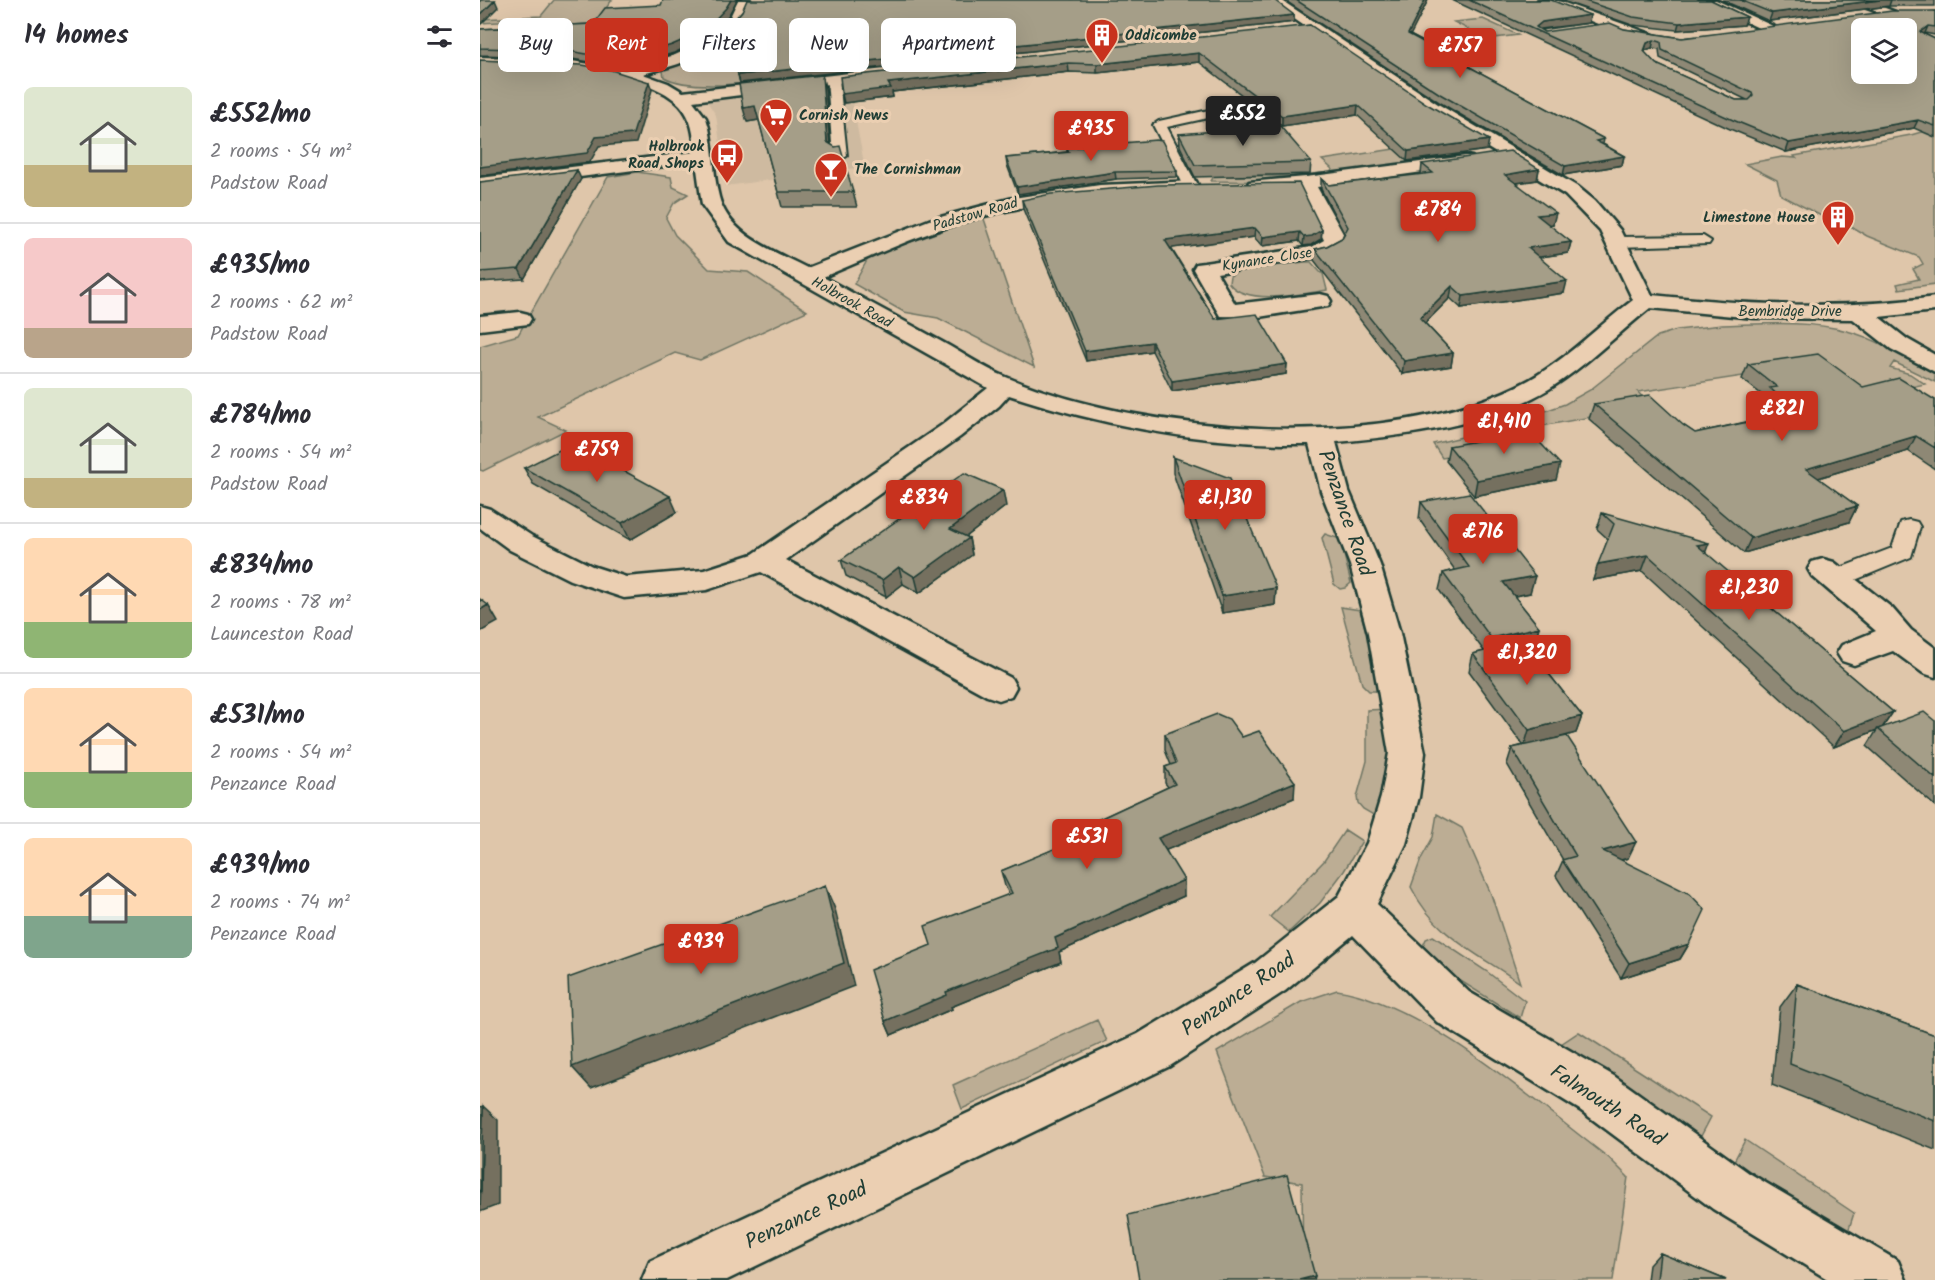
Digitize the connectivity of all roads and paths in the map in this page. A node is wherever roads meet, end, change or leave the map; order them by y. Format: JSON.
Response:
{"nodes":[{"id":1,"x":744,"y":0,"type":"edge"},
{"id":2,"x":1273,"y":0,"type":"edge"},
{"id":3,"x":1705,"y":0,"type":"edge"},
{"id":4,"x":1851,"y":0,"type":"edge"},
{"id":5,"x":1547,"y":1,"type":"edge"},
{"id":6,"x":1526,"y":5,"type":"edge"},
{"id":7,"x":1906,"y":11,"type":"edge"},
{"id":8,"x":1889,"y":12,"type":"junction"},
{"id":9,"x":1858,"y":16,"type":"edge"},
{"id":10,"x":1312,"y":27,"type":"junction"},
{"id":11,"x":1588,"y":28,"type":"edge"},
{"id":12,"x":1288,"y":29,"type":"edge"},
{"id":13,"x":1611,"y":32,"type":"junction"},
{"id":14,"x":1740,"y":32,"type":"edge"},
{"id":15,"x":1663,"y":38,"type":"edge"},
{"id":16,"x":480,"y":61,"type":"edge"},
{"id":17,"x":892,"y":72,"type":"edge"},
{"id":18,"x":627,"y":74,"type":"junction"},
{"id":19,"x":833,"y":79,"type":"junction"},
{"id":20,"x":684,"y":97,"type":"junction"},
{"id":21,"x":1236,"y":108,"type":"dead end"},
{"id":22,"x":1510,"y":154,"type":"junction"},
{"id":23,"x":705,"y":156,"type":"junction"},
{"id":24,"x":840,"y":156,"type":"edge"},
{"id":25,"x":1306,"y":183,"type":"junction"},
{"id":26,"x":480,"y":184,"type":"edge"},
{"id":27,"x":1190,"y":185,"type":"junction"},
{"id":28,"x":1210,"y":186,"type":"edge"},
{"id":29,"x":1232,"y":186,"type":"edge"},
{"id":30,"x":1703,"y":241,"type":"dead end"},
{"id":31,"x":1618,"y":242,"type":"junction"},
{"id":32,"x":806,"y":276,"type":"junction"},
{"id":33,"x":1320,"y":301,"type":"dead end"},
{"id":34,"x":1645,"y":301,"type":"junction"},
{"id":35,"x":1935,"y":304,"type":"edge"},
{"id":36,"x":1857,"y":311,"type":"junction"},
{"id":37,"x":520,"y":319,"type":"dead end"},
{"id":38,"x":480,"y":323,"type":"edge"},
{"id":39,"x":1935,"y":364,"type":"edge"},
{"id":40,"x":1004,"y":385,"type":"junction"},
{"id":41,"x":1321,"y":437,"type":"junction"},
{"id":42,"x":480,"y":515,"type":"edge"},
{"id":43,"x":1909,"y":527,"type":"dead end"},
{"id":44,"x":764,"y":561,"type":"junction"},
{"id":45,"x":1829,"y":574,"type":"joint"},
{"id":46,"x":1899,"y":638,"type":"junction"},
{"id":47,"x":1854,"y":653,"type":"dead end"},
{"id":48,"x":1935,"y":665,"type":"edge"},
{"id":49,"x":999,"y":687,"type":"dead end"},
{"id":50,"x":1354,"y":909,"type":"junction"},
{"id":51,"x":669,"y":1280,"type":"edge"},
{"id":52,"x":1879,"y":1280,"type":"edge"}],
"edges":[{"from":1,"to":18,"type":"street"},
{"from":2,"to":10,"type":"street"},
{"from":3,"to":14,"type":"street"},
{"from":4,"to":8,"type":"street"},
{"from":5,"to":6,"type":"street"},
{"from":5,"to":13,"type":"street"},
{"from":7,"to":8,"type":"street"},
{"from":8,"to":9,"type":"street"},
{"from":10,"to":12,"type":"street"},
{"from":10,"to":22,"type":"street"},
{"from":11,"to":13,"type":"lane"},
{"from":13,"to":15,"type":"street"},
{"from":16,"to":18,"type":"street"},
{"from":17,"to":19,"type":"street"},
{"from":18,"to":20,"type":"street"},
{"from":19,"to":20,"type":"street"},
{"from":19,"to":24,"type":"lane"},
{"from":20,"to":23,"type":"street","name":"Holbrook Road"},
{"from":21,"to":27,"type":"lane"},
{"from":22,"to":25,"type":"street"},
{"from":22,"to":31,"type":"street"},
{"from":23,"to":26,"type":"street"},
{"from":23,"to":32,"type":"street","name":"Holbrook Road"},
{"from":25,"to":29,"type":"street"},
{"from":25,"to":33,"type":"street","name":"Kynance Close"},
{"from":27,"to":28,"type":"street","name":"Padstow Road"},
{"from":27,"to":32,"type":"street","name":"Padstow Road"},
{"from":30,"to":31,"type":"lane"},
{"from":31,"to":34,"type":"street"},
{"from":32,"to":40,"type":"street","name":"Holbrook Road"},
{"from":34,"to":36,"type":"street","name":"Bembridge Drive"},
{"from":34,"to":41,"type":"street","name":"Holbrook Road"},
{"from":35,"to":36,"type":"street","name":"Bembridge Drive"},
{"from":36,"to":39,"type":"street"},
{"from":37,"to":38,"type":"street"},
{"from":40,"to":41,"type":"street","name":"Holbrook Road"},
{"from":40,"to":44,"type":"street"},
{"from":41,"to":50,"type":"street","name":"Penzance Road"},
{"from":42,"to":44,"type":"street"},
{"from":43,"to":45,"type":"lane"},
{"from":44,"to":49,"type":"street"},
{"from":45,"to":46,"type":"street"},
{"from":46,"to":47,"type":"street"},
{"from":46,"to":48,"type":"street"},
{"from":50,"to":51,"type":"street","name":"Penzance Road"},
{"from":50,"to":52,"type":"street","name":"Falmouth Road"}]}
